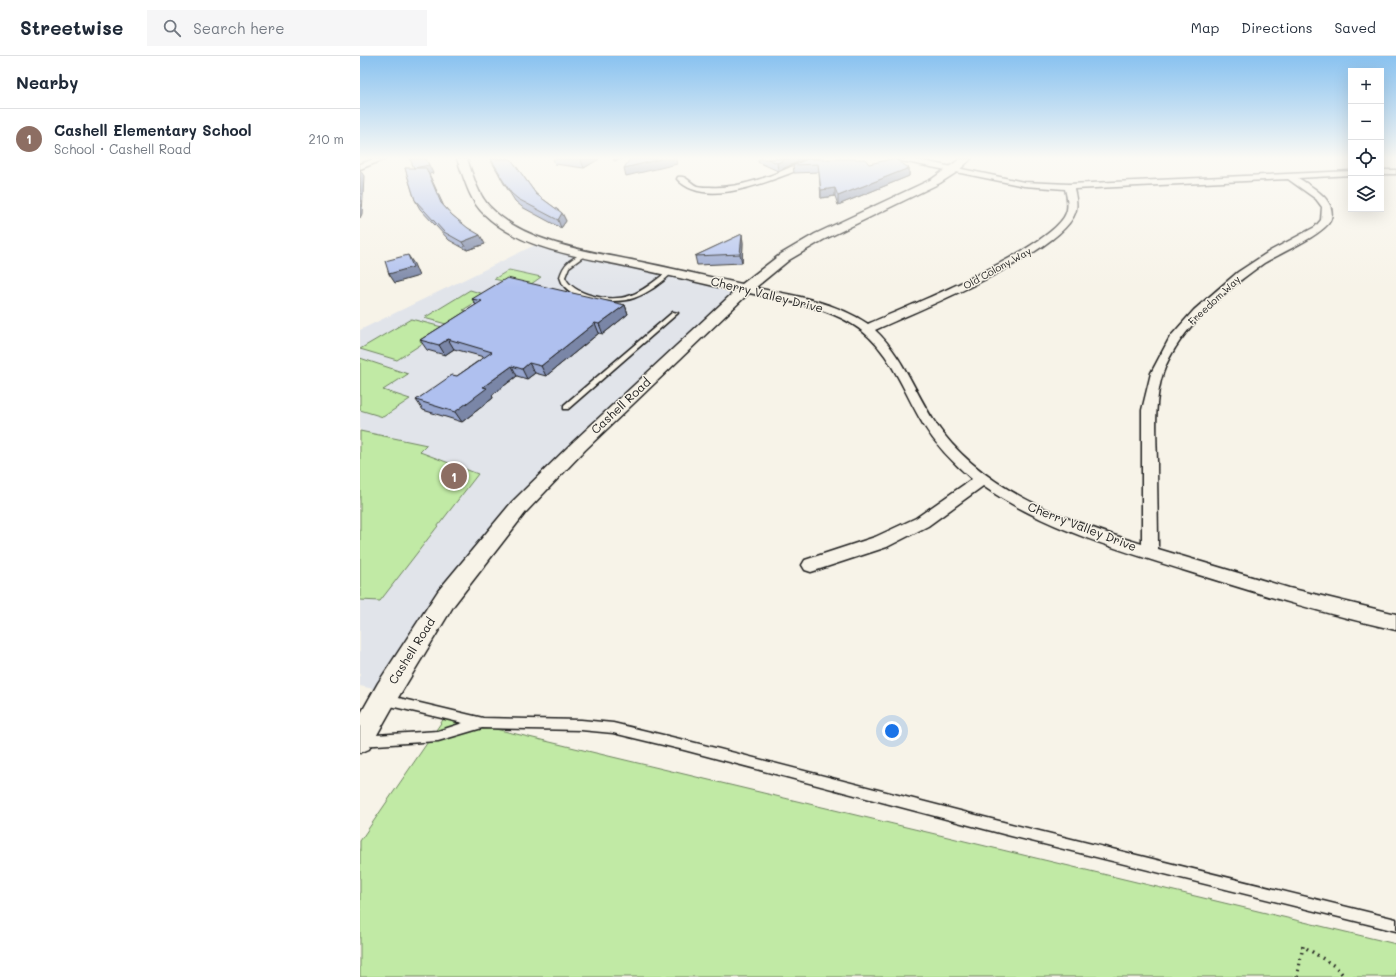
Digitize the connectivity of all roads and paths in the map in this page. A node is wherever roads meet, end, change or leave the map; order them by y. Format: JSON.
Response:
{"nodes":[{"id":1,"x":480,"y":202,"type":"edge"},
{"id":2,"x":894,"y":202,"type":"edge"},
{"id":3,"x":1072,"y":202,"type":"edge"},
{"id":4,"x":1323,"y":202,"type":"edge"},
{"id":5,"x":585,"y":254,"type":"junction"},
{"id":6,"x":670,"y":272,"type":"junction"},
{"id":7,"x":745,"y":289,"type":"junction"},
{"id":8,"x":675,"y":313,"type":"dead end"},
{"id":9,"x":867,"y":329,"type":"junction"},
{"id":10,"x":566,"y":407,"type":"dead end"},
{"id":11,"x":982,"y":479,"type":"junction"},
{"id":12,"x":1150,"y":553,"type":"junction"},
{"id":13,"x":811,"y":565,"type":"dead end"},
{"id":14,"x":1396,"y":622,"type":"edge"},
{"id":15,"x":383,"y":699,"type":"junction"},
{"id":16,"x":483,"y":723,"type":"junction"},
{"id":17,"x":360,"y":741,"type":"edge"},
{"id":18,"x":1396,"y":925,"type":"edge"},
{"id":19,"x":1297,"y":977,"type":"edge"},
{"id":20,"x":1344,"y":977,"type":"edge"}],
"edges":[{"from":1,"to":5,"type":"street","name":"Cherry Valley Drive"},
{"from":2,"to":7,"type":"street","name":"Cashell Road"},
{"from":3,"to":9,"type":"street","name":"Old Colony Way"},
{"from":4,"to":12,"type":"street","name":"Freedom Way"},
{"from":5,"to":6,"type":"street","name":"Cherry Valley Drive"},
{"from":5,"to":6,"type":"lane"},
{"from":6,"to":7,"type":"street","name":"Cherry Valley Drive"},
{"from":7,"to":9,"type":"street","name":"Cherry Valley Drive"},
{"from":7,"to":15,"type":"street","name":"Cashell Road"},
{"from":8,"to":10,"type":"lane"},
{"from":9,"to":11,"type":"street","name":"Cherry Valley Drive"},
{"from":11,"to":12,"type":"street","name":"Cherry Valley Drive"},
{"from":11,"to":13,"type":"street"},
{"from":12,"to":14,"type":"street","name":"Cherry Valley Drive"},
{"from":15,"to":16,"type":"lane"},
{"from":15,"to":17,"type":"street","name":"Cashell Road"},
{"from":16,"to":17,"type":"lane"},
{"from":16,"to":18,"type":"lane"},
{"from":19,"to":20,"type":"path"}]}
